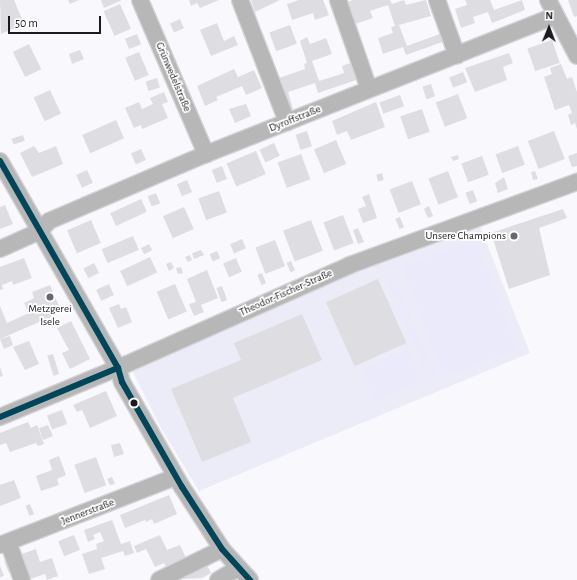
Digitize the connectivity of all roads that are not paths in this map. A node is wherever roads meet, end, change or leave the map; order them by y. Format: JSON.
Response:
{"nodes":[{"id":1,"x":140,"y":0,"type":"edge"},
{"id":2,"x":240,"y":0,"type":"edge"},
{"id":3,"x":338,"y":0,"type":"edge"},
{"id":4,"x":437,"y":0,"type":"edge"},
{"id":5,"x":548,"y":0,"type":"edge"},
{"id":6,"x":555,"y":16,"type":"junction"},
{"id":7,"x":457,"y":56,"type":"junction"},
{"id":8,"x":577,"y":56,"type":"edge"},
{"id":9,"x":369,"y":89,"type":"junction"},
{"id":10,"x":287,"y":122,"type":"junction"},
{"id":11,"x":206,"y":154,"type":"junction"},
{"id":12,"x":0,"y":161,"type":"edge"},
{"id":13,"x":577,"y":182,"type":"edge"},
{"id":14,"x":40,"y":231,"type":"junction"},
{"id":15,"x":0,"y":249,"type":"edge"},
{"id":16,"x":118,"y":368,"type":"junction"},
{"id":17,"x":0,"y":417,"type":"edge"},
{"id":18,"x":175,"y":477,"type":"junction"},
{"id":19,"x":4,"y":544,"type":"edge"},
{"id":20,"x":222,"y":550,"type":"junction"},
{"id":21,"x":238,"y":568,"type":"junction"},
{"id":22,"x":22,"y":580,"type":"edge"},
{"id":23,"x":159,"y":580,"type":"edge"},
{"id":24,"x":218,"y":580,"type":"edge"},
{"id":25,"x":250,"y":580,"type":"edge"}],
"edges":[{"from":1,"to":11,"type":"street","name":"Grünwedelstraße"},
{"from":2,"to":10,"type":"street"},
{"from":3,"to":9,"type":"street"},
{"from":4,"to":7,"type":"street"},
{"from":5,"to":6,"type":"street"},
{"from":6,"to":7,"type":"street","name":"Dyroffstraße"},
{"from":6,"to":8,"type":"street"},
{"from":7,"to":9,"type":"street","name":"Dyroffstraße"},
{"from":9,"to":10,"type":"street","name":"Dyroffstraße"},
{"from":10,"to":11,"type":"street","name":"Dyroffstraße"},
{"from":11,"to":14,"type":"street","name":"Dyroffstraße"},
{"from":12,"to":14,"type":"street"},
{"from":13,"to":16,"type":"street","name":"Theodor-Fischer-Straße"},
{"from":14,"to":15,"type":"street","name":"Dyroffstraße"},
{"from":14,"to":16,"type":"street"},
{"from":16,"to":17,"type":"street","name":"Theodor-Fischer-Straße"},
{"from":16,"to":18,"type":"street"},
{"from":18,"to":19,"type":"street","name":"Jennerstraße"},
{"from":18,"to":20,"type":"street"},
{"from":19,"to":22,"type":"street"},
{"from":20,"to":21,"type":"street"},
{"from":20,"to":23,"type":"street"},
{"from":21,"to":24,"type":"street"},
{"from":21,"to":25,"type":"street"}]}
